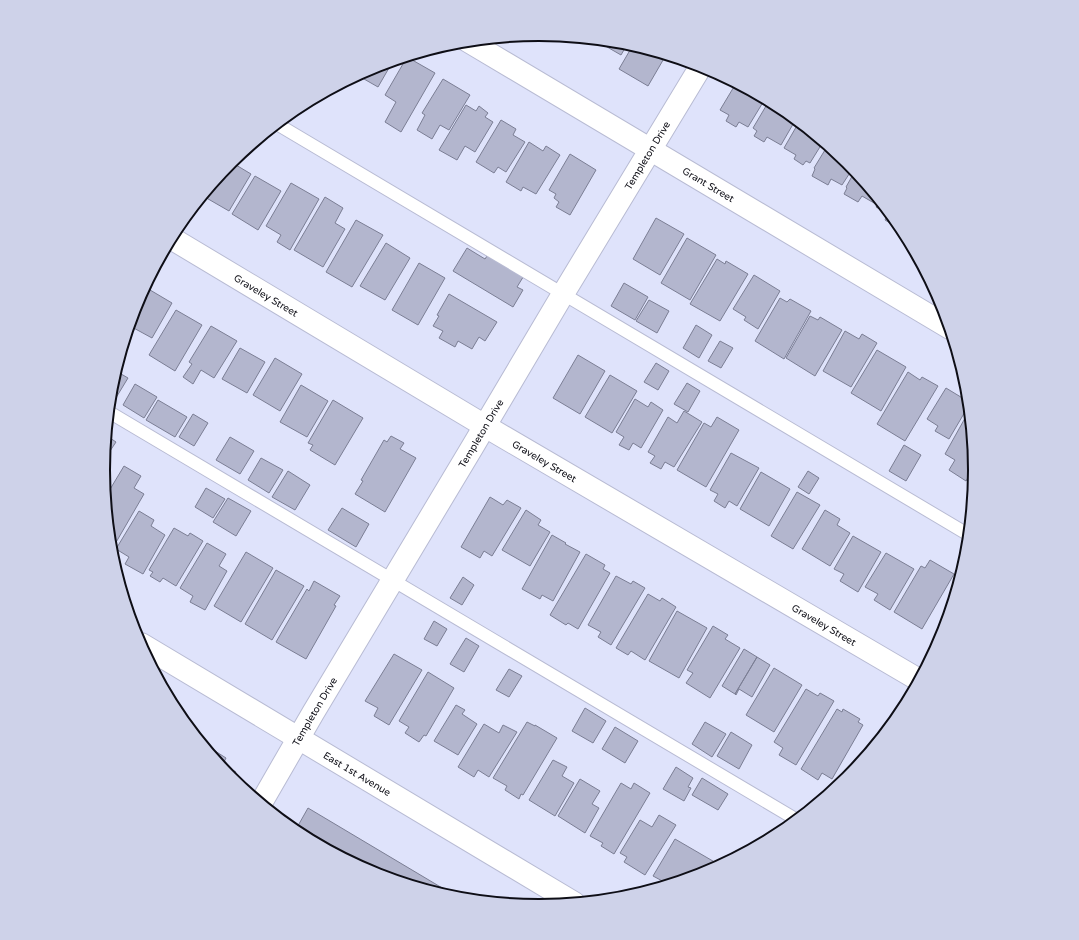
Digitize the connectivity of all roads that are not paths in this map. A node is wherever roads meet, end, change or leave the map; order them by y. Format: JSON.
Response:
{"nodes":[{"id":1,"x":476,"y":46,"type":"edge"},
{"id":2,"x":698,"y":72,"type":"edge"},
{"id":3,"x":282,"y":127,"type":"edge"},
{"id":4,"x":650,"y":150,"type":"junction"},
{"id":5,"x":177,"y":241,"type":"edge"},
{"id":6,"x":563,"y":294,"type":"junction"},
{"id":7,"x":943,"y":324,"type":"edge"},
{"id":8,"x":114,"y":415,"type":"edge"},
{"id":9,"x":485,"y":426,"type":"junction"},
{"id":10,"x":964,"y":532,"type":"edge"},
{"id":11,"x":392,"y":580,"type":"junction"},
{"id":12,"x":150,"y":649,"type":"edge"},
{"id":13,"x":915,"y":678,"type":"edge"},
{"id":14,"x":299,"y":738,"type":"junction"},
{"id":15,"x":263,"y":798,"type":"edge"},
{"id":16,"x":792,"y":817,"type":"edge"},
{"id":17,"x":567,"y":898,"type":"edge"}],
"edges":[{"from":1,"to":4,"type":"street","name":"Grant Street"},
{"from":2,"to":4,"type":"street","name":"Templeton Drive"},
{"from":3,"to":6,"type":"lane"},
{"from":4,"to":6,"type":"street","name":"Templeton Drive"},
{"from":4,"to":7,"type":"street","name":"Grant Street"},
{"from":5,"to":9,"type":"street","name":"Graveley Street"},
{"from":6,"to":9,"type":"street","name":"Templeton Drive"},
{"from":6,"to":10,"type":"lane"},
{"from":8,"to":11,"type":"lane"},
{"from":9,"to":11,"type":"street","name":"Templeton Drive"},
{"from":9,"to":13,"type":"street","name":"Graveley Street"},
{"from":11,"to":14,"type":"street","name":"Templeton Drive"},
{"from":11,"to":16,"type":"lane"},
{"from":12,"to":14,"type":"street","name":"East 1st Avenue"},
{"from":14,"to":15,"type":"street","name":"Templeton Drive"},
{"from":14,"to":17,"type":"street","name":"East 1st Avenue"}]}
